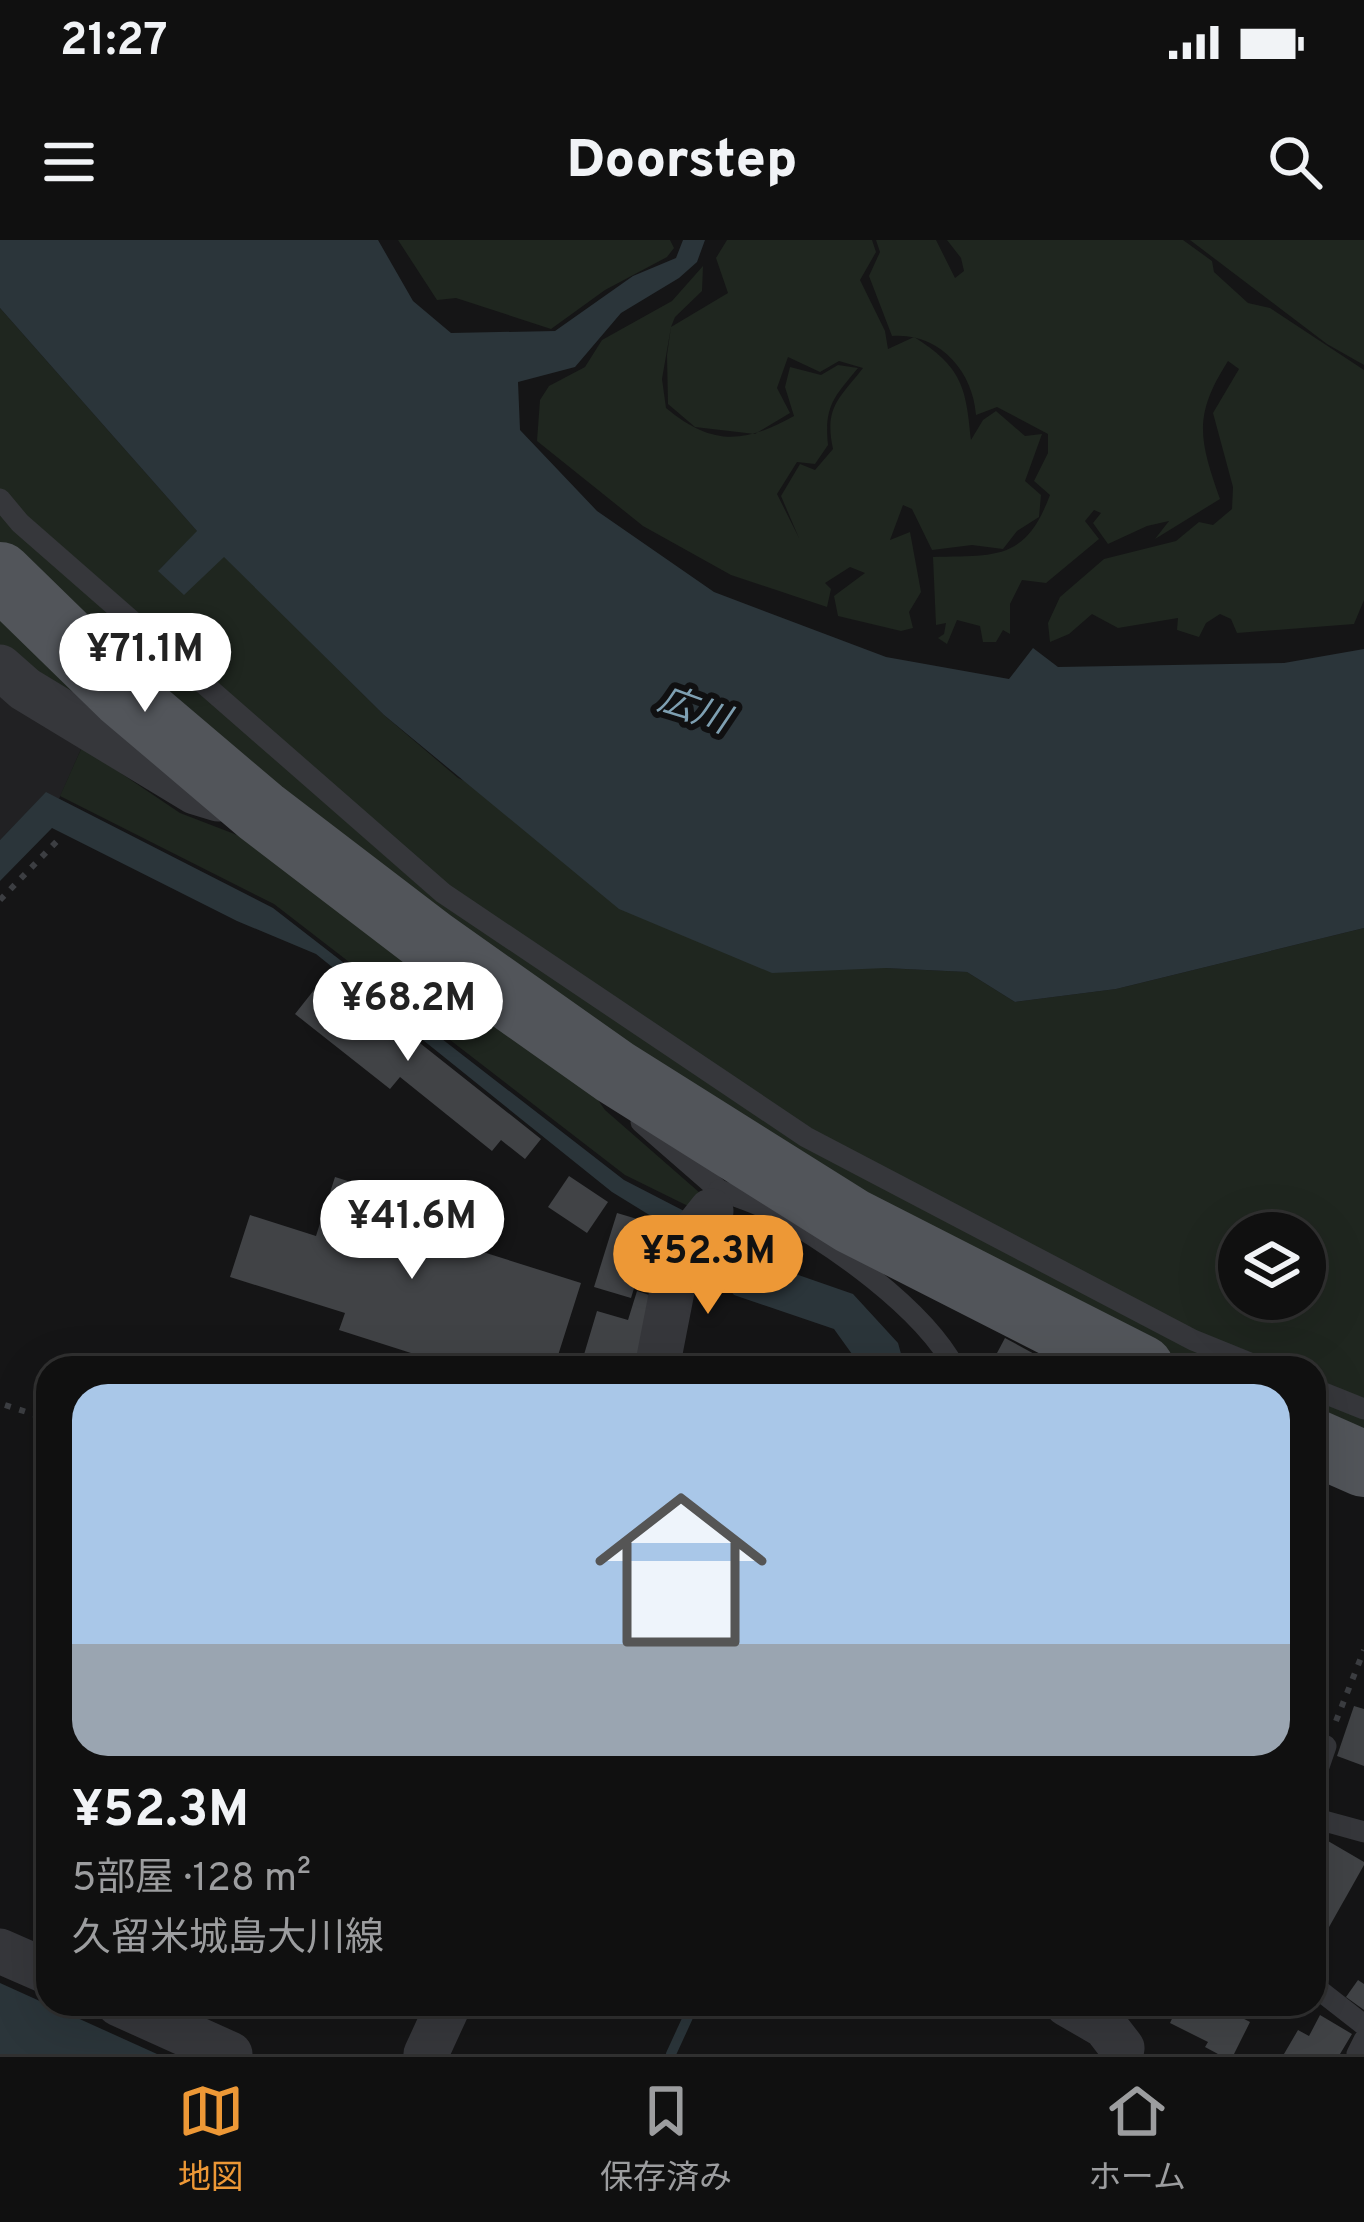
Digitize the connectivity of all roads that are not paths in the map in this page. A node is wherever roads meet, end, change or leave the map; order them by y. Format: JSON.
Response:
{"nodes":[{"id":1,"x":0,"y":499,"type":"edge"},
{"id":2,"x":0,"y":575,"type":"edge"},
{"id":3,"x":0,"y":667,"type":"edge"},
{"id":4,"x":261,"y":812,"type":"junction"},
{"id":5,"x":615,"y":1072,"type":"junction"},
{"id":6,"x":715,"y":1201,"type":"junction"},
{"id":7,"x":659,"y":1356,"type":"edge"},
{"id":8,"x":949,"y":1356,"type":"edge"},
{"id":9,"x":1117,"y":1356,"type":"edge"},
{"id":10,"x":1232,"y":1356,"type":"edge"},
{"id":11,"x":1326,"y":1394,"type":"edge"},
{"id":12,"x":1364,"y":1409,"type":"edge"},
{"id":13,"x":1326,"y":1447,"type":"edge"},
{"id":14,"x":1364,"y":1464,"type":"edge"},
{"id":15,"x":1326,"y":1823,"type":"edge"},
{"id":16,"x":1364,"y":1832,"type":"edge"},
{"id":17,"x":0,"y":1951,"type":"edge"},
{"id":18,"x":36,"y":1967,"type":"edge"},
{"id":19,"x":1326,"y":1995,"type":"edge"},
{"id":20,"x":146,"y":2016,"type":"edge"},
{"id":21,"x":443,"y":2016,"type":"edge"},
{"id":22,"x":1088,"y":2016,"type":"edge"},
{"id":23,"x":1364,"y":2025,"type":"edge"},
{"id":24,"x":1364,"y":2040,"type":"edge"},
{"id":25,"x":230,"y":2054,"type":"edge"},
{"id":26,"x":426,"y":2054,"type":"edge"},
{"id":27,"x":1121,"y":2054,"type":"edge"},
{"id":28,"x":1357,"y":2054,"type":"edge"}],
"edges":[{"from":1,"to":10,"type":"lane"},
{"from":2,"to":4,"type":"main road"},
{"from":3,"to":4,"type":"street"},
{"from":4,"to":5,"type":"main road"},
{"from":5,"to":6,"type":"lane"},
{"from":5,"to":9,"type":"main road"},
{"from":6,"to":7,"type":"street"},
{"from":6,"to":8,"type":"lane"},
{"from":11,"to":12,"type":"lane"},
{"from":13,"to":14,"type":"main road"},
{"from":15,"to":16,"type":"lane"},
{"from":17,"to":18,"type":"street"},
{"from":19,"to":23,"type":"lane"},
{"from":20,"to":25,"type":"street"},
{"from":21,"to":26,"type":"street"},
{"from":22,"to":27,"type":"street"},
{"from":24,"to":28,"type":"lane"}]}
